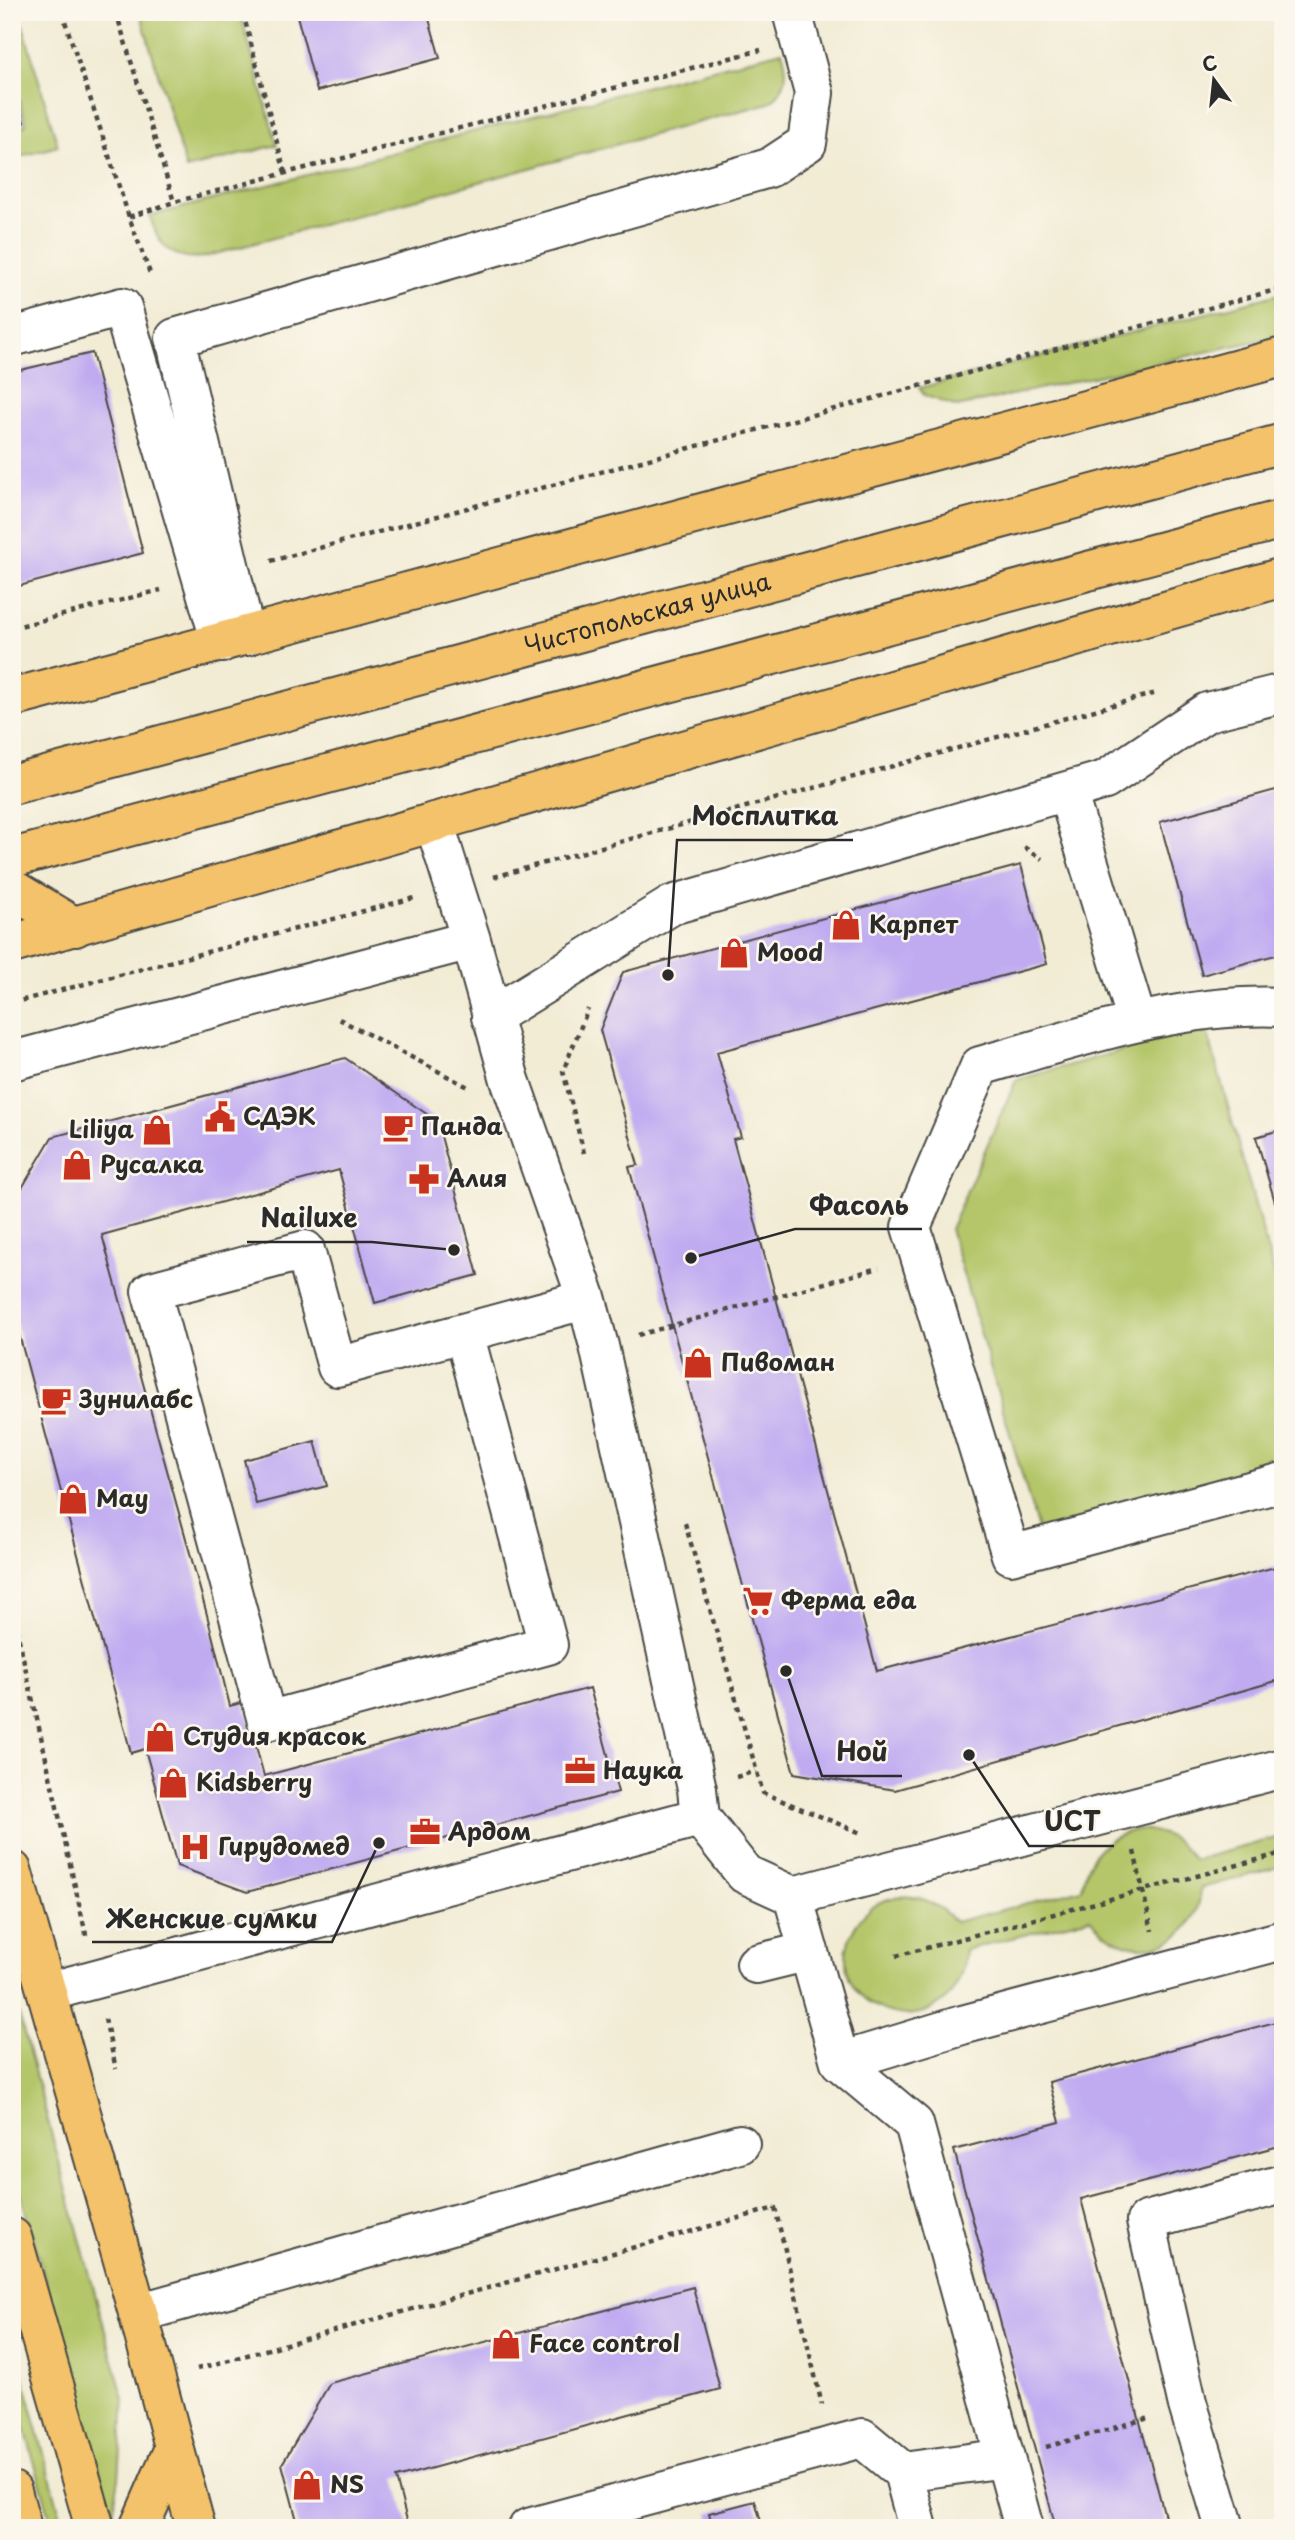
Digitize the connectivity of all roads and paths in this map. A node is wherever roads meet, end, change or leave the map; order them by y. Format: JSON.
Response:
{"nodes":[{"id":1,"x":62,"y":12,"type":"edge"},
{"id":2,"x":84,"y":12,"type":"edge"},
{"id":3,"x":115,"y":12,"type":"edge"},
{"id":4,"x":231,"y":12,"type":"edge"},
{"id":5,"x":795,"y":26,"type":"edge"},
{"id":6,"x":285,"y":173,"type":"junction"},
{"id":7,"x":174,"y":202,"type":"junction"},
{"id":8,"x":129,"y":217,"type":"junction"},
{"id":9,"x":152,"y":278,"type":"dead end"},
{"id":10,"x":1283,"y":288,"type":"edge"},
{"id":11,"x":12,"y":337,"type":"edge"},
{"id":12,"x":1283,"y":357,"type":"edge"},
{"id":13,"x":1283,"y":443,"type":"edge"},
{"id":14,"x":1283,"y":519,"type":"edge"},
{"id":15,"x":216,"y":575,"type":"junction"},
{"id":16,"x":1283,"y":577,"type":"edge"},
{"id":17,"x":12,"y":628,"type":"edge"},
{"id":18,"x":234,"y":639,"type":"junction"},
{"id":19,"x":1163,"y":691,"type":"dead end"},
{"id":20,"x":1283,"y":692,"type":"edge"},
{"id":21,"x":12,"y":698,"type":"edge"},
{"id":22,"x":12,"y":785,"type":"edge"},
{"id":23,"x":1067,"y":791,"type":"junction"},
{"id":24,"x":435,"y":822,"type":"junction"},
{"id":25,"x":1016,"y":843,"type":"dead end"},
{"id":26,"x":12,"y":858,"type":"edge"},
{"id":27,"x":1042,"y":859,"type":"dead end"},
{"id":28,"x":455,"y":888,"type":"junction"},
{"id":29,"x":12,"y":889,"type":"edge"},
{"id":30,"x":75,"y":927,"type":"junction"},
{"id":31,"x":471,"y":940,"type":"junction"},
{"id":32,"x":12,"y":944,"type":"edge"},
{"id":33,"x":592,"y":1000,"type":"dead end"},
{"id":34,"x":12,"y":1003,"type":"edge"},
{"id":35,"x":1283,"y":1007,"type":"edge"},
{"id":36,"x":327,"y":1013,"type":"dead end"},
{"id":37,"x":491,"y":1017,"type":"junction"},
{"id":38,"x":1137,"y":1021,"type":"junction"},
{"id":39,"x":12,"y":1061,"type":"edge"},
{"id":40,"x":473,"y":1089,"type":"dead end"},
{"id":41,"x":587,"y":1164,"type":"dead end"},
{"id":42,"x":920,"y":1256,"type":"junction"},
{"id":43,"x":586,"y":1297,"type":"junction"},
{"id":44,"x":464,"y":1333,"type":"junction"},
{"id":45,"x":599,"y":1346,"type":"junction"},
{"id":46,"x":1283,"y":1482,"type":"edge"},
{"id":47,"x":684,"y":1521,"type":"dead end"},
{"id":48,"x":12,"y":1609,"type":"edge"},
{"id":49,"x":1283,"y":1768,"type":"edge"},
{"id":50,"x":1124,"y":1809,"type":"junction"},
{"id":51,"x":700,"y":1817,"type":"junction"},
{"id":52,"x":865,"y":1835,"type":"dead end"},
{"id":53,"x":1283,"y":1853,"type":"edge"},
{"id":54,"x":12,"y":1870,"type":"edge"},
{"id":55,"x":1142,"y":1891,"type":"junction"},
{"id":56,"x":793,"y":1896,"type":"junction"},
{"id":57,"x":1283,"y":1940,"type":"edge"},
{"id":58,"x":808,"y":1951,"type":"junction"},
{"id":59,"x":895,"y":1956,"type":"dead end"},
{"id":60,"x":756,"y":1964,"type":"dead end"},
{"id":61,"x":1162,"y":1972,"type":"junction"},
{"id":62,"x":97,"y":1979,"type":"junction"},
{"id":63,"x":47,"y":1992,"type":"junction"},
{"id":64,"x":840,"y":2062,"type":"junction"},
{"id":65,"x":117,"y":2074,"type":"dead end"},
{"id":66,"x":740,"y":2144,"type":"dead end"},
{"id":67,"x":1283,"y":2184,"type":"edge"},
{"id":68,"x":12,"y":2237,"type":"edge"},
{"id":69,"x":138,"y":2313,"type":"junction"},
{"id":70,"x":186,"y":2372,"type":"dead end"},
{"id":71,"x":1187,"y":2402,"type":"junction"},
{"id":72,"x":831,"y":2446,"type":"junction"},
{"id":73,"x":174,"y":2448,"type":"junction"},
{"id":74,"x":1005,"y":2458,"type":"junction"},
{"id":75,"x":903,"y":2472,"type":"junction"},
{"id":76,"x":12,"y":2491,"type":"edge"},
{"id":77,"x":613,"y":2517,"type":"edge"},
{"id":78,"x":22,"y":2528,"type":"edge"},
{"id":79,"x":95,"y":2528,"type":"edge"},
{"id":80,"x":139,"y":2528,"type":"edge"},
{"id":81,"x":196,"y":2528,"type":"edge"},
{"id":82,"x":528,"y":2528,"type":"edge"},
{"id":83,"x":918,"y":2528,"type":"edge"},
{"id":84,"x":1024,"y":2528,"type":"edge"},
{"id":85,"x":1225,"y":2528,"type":"edge"}],
"edges":[{"from":1,"to":8,"type":"path"},
{"from":2,"to":3,"type":"path"},
{"from":3,"to":7,"type":"path"},
{"from":4,"to":6,"type":"path"},
{"from":5,"to":6,"type":"path"},
{"from":5,"to":15,"type":"lane"},
{"from":6,"to":7,"type":"path"},
{"from":7,"to":8,"type":"path"},
{"from":8,"to":9,"type":"path"},
{"from":10,"to":15,"type":"path"},
{"from":11,"to":15,"type":"lane"},
{"from":12,"to":18,"type":"main road"},
{"from":13,"to":22,"type":"main road","name":"Чистопольская улица"},
{"from":14,"to":26,"type":"main road"},
{"from":15,"to":17,"type":"path"},
{"from":15,"to":18,"type":"lane"},
{"from":16,"to":24,"type":"main road"},
{"from":18,"to":21,"type":"main road"},
{"from":19,"to":28,"type":"path"},
{"from":20,"to":23,"type":"lane"},
{"from":23,"to":37,"type":"lane"},
{"from":23,"to":38,"type":"lane"},
{"from":24,"to":28,"type":"lane"},
{"from":24,"to":30,"type":"main road"},
{"from":25,"to":27,"type":"path"},
{"from":28,"to":31,"type":"lane"},
{"from":28,"to":34,"type":"path"},
{"from":29,"to":30,"type":"main road"},
{"from":30,"to":32,"type":"main road"},
{"from":31,"to":37,"type":"lane"},
{"from":31,"to":39,"type":"lane"},
{"from":33,"to":41,"type":"path"},
{"from":35,"to":38,"type":"lane"},
{"from":36,"to":40,"type":"path"},
{"from":37,"to":43,"type":"lane"},
{"from":38,"to":42,"type":"lane"},
{"from":42,"to":45,"type":"path"},
{"from":42,"to":46,"type":"lane"},
{"from":43,"to":44,"type":"lane"},
{"from":43,"to":45,"type":"lane"},
{"from":44,"to":44,"type":"lane"},
{"from":45,"to":51,"type":"lane"},
{"from":47,"to":52,"type":"path"},
{"from":48,"to":62,"type":"path"},
{"from":49,"to":50,"type":"lane"},
{"from":50,"to":55,"type":"path"},
{"from":50,"to":56,"type":"lane"},
{"from":51,"to":56,"type":"lane"},
{"from":51,"to":62,"type":"lane"},
{"from":53,"to":55,"type":"path"},
{"from":54,"to":63,"type":"main road"},
{"from":55,"to":59,"type":"path"},
{"from":55,"to":61,"type":"path"},
{"from":56,"to":58,"type":"lane"},
{"from":57,"to":61,"type":"lane"},
{"from":58,"to":60,"type":"lane"},
{"from":58,"to":64,"type":"lane"},
{"from":61,"to":64,"type":"lane"},
{"from":62,"to":63,"type":"lane"},
{"from":62,"to":65,"type":"path"},
{"from":63,"to":69,"type":"main road"},
{"from":64,"to":74,"type":"lane"},
{"from":66,"to":69,"type":"lane"},
{"from":67,"to":71,"type":"lane"},
{"from":68,"to":79,"type":"main road"},
{"from":69,"to":73,"type":"main road"},
{"from":70,"to":72,"type":"path"},
{"from":71,"to":74,"type":"path"},
{"from":71,"to":85,"type":"lane"},
{"from":72,"to":75,"type":"lane"},
{"from":72,"to":77,"type":"lane"},
{"from":73,"to":80,"type":"main road"},
{"from":73,"to":81,"type":"main road"},
{"from":74,"to":75,"type":"lane"},
{"from":74,"to":84,"type":"lane"},
{"from":75,"to":83,"type":"lane"},
{"from":76,"to":78,"type":"main road"},
{"from":77,"to":82,"type":"lane"}]}
